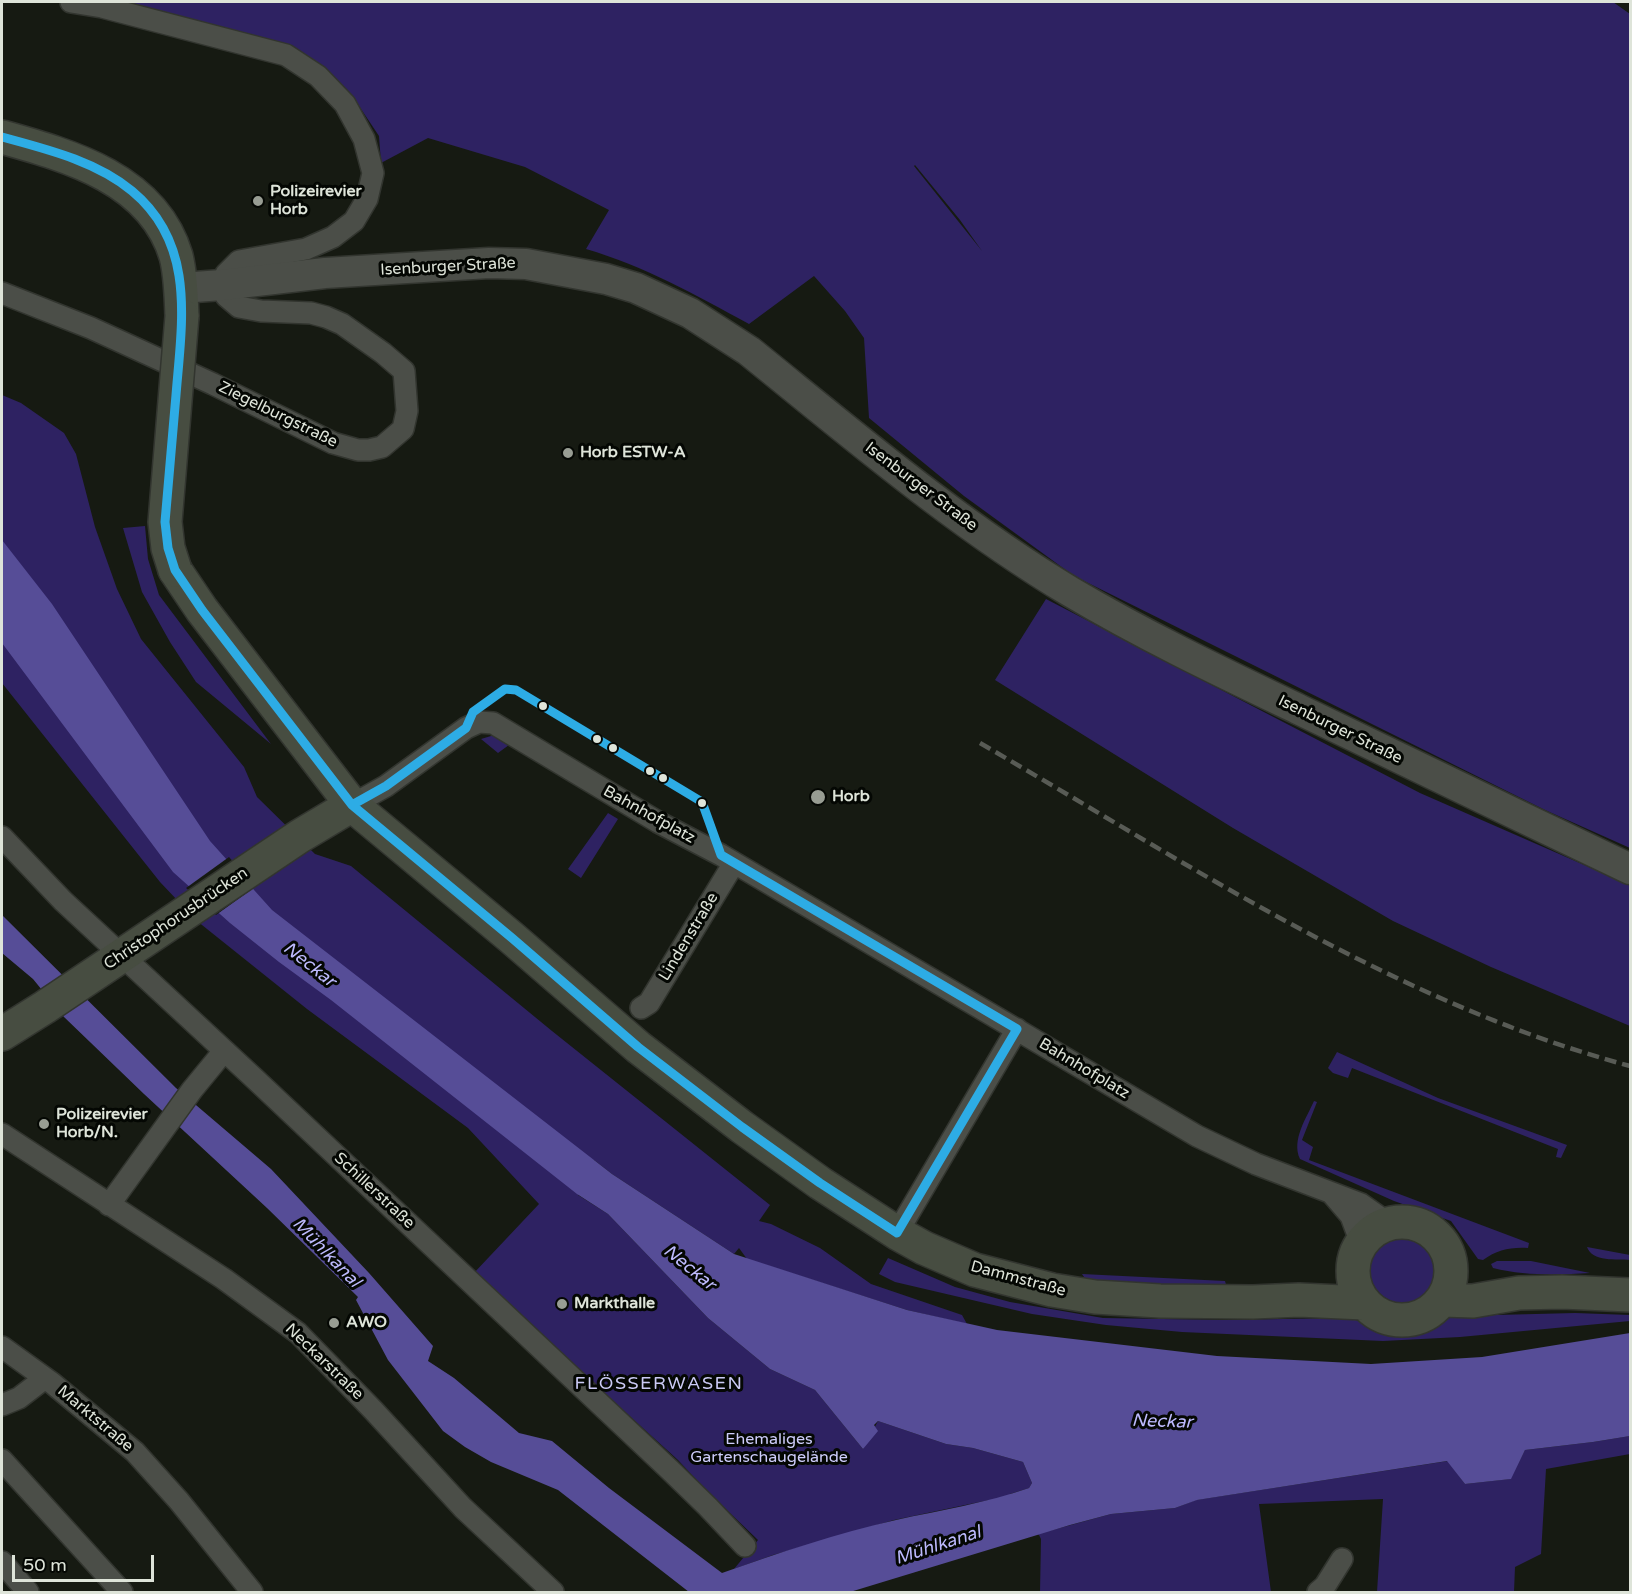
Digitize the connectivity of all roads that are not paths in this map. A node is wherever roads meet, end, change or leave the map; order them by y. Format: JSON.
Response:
{"nodes":[{"id":1,"x":71,"y":2,"type":"edge"},
{"id":2,"x":2,"y":137,"type":"edge"},
{"id":3,"x":222,"y":285,"type":"junction"},
{"id":4,"x":2,"y":294,"type":"edge"},
{"id":5,"x":181,"y":302,"type":"junction"},
{"id":6,"x":352,"y":806,"type":"junction"},
{"id":7,"x":2,"y":837,"type":"edge"},
{"id":8,"x":734,"y":863,"type":"junction"},
{"id":9,"x":1630,"y":869,"type":"edge"},
{"id":10,"x":122,"y":956,"type":"junction"},
{"id":11,"x":645,"y":1006,"type":"dead end"},
{"id":12,"x":1017,"y":1029,"type":"junction"},
{"id":13,"x":2,"y":1034,"type":"edge"},
{"id":14,"x":224,"y":1051,"type":"junction"},
{"id":15,"x":2,"y":1134,"type":"edge"},
{"id":16,"x":1330,"y":1193,"type":"junction"},
{"id":17,"x":109,"y":1205,"type":"junction"},
{"id":18,"x":1388,"y":1223,"type":"junction"},
{"id":19,"x":897,"y":1233,"type":"junction"},
{"id":20,"x":1356,"y":1256,"type":"junction"},
{"id":21,"x":1452,"y":1269,"type":"junction"},
{"id":22,"x":1520,"y":1293,"type":"junction"},
{"id":23,"x":1630,"y":1295,"type":"edge"},
{"id":24,"x":1299,"y":1300,"type":"junction"},
{"id":25,"x":1443,"y":1300,"type":"junction"},
{"id":26,"x":1364,"y":1303,"type":"junction"},
{"id":27,"x":2,"y":1347,"type":"edge"},
{"id":28,"x":45,"y":1378,"type":"junction"},
{"id":29,"x":2,"y":1405,"type":"edge"},
{"id":30,"x":2,"y":1460,"type":"edge"},
{"id":31,"x":745,"y":1546,"type":"dead end"},
{"id":32,"x":1342,"y":1559,"type":"dead end"},
{"id":33,"x":6,"y":1567,"type":"edge"},
{"id":34,"x":28,"y":1593,"type":"edge"},
{"id":35,"x":122,"y":1593,"type":"edge"},
{"id":36,"x":252,"y":1593,"type":"edge"},
{"id":37,"x":553,"y":1593,"type":"edge"},
{"id":38,"x":1318,"y":1593,"type":"edge"}],
"edges":[{"from":1,"to":3,"type":"street"},
{"from":2,"to":5,"type":"main road","name":"Dammstraße"},
{"from":3,"to":4,"type":"street","name":"Ziegelburgstraße"},
{"from":3,"to":5,"type":"street","name":"Isenburger Straße"},
{"from":3,"to":9,"type":"street","name":"Isenburger Straße"},
{"from":5,"to":6,"type":"main road","name":"Dammstraße","bridge":true},
{"from":6,"to":8,"type":"street","name":"Bahnhofplatz"},
{"from":6,"to":10,"type":"main road","name":"Christophorusbrücken"},
{"from":6,"to":19,"type":"main road","name":"Dammstraße"},
{"from":7,"to":10,"type":"street","name":"Schillerstraße"},
{"from":8,"to":11,"type":"street","name":"Lindenstraße"},
{"from":8,"to":12,"type":"street","name":"Bahnhofplatz"},
{"from":10,"to":13,"type":"main road","name":"Christophorusbrücken"},
{"from":10,"to":14,"type":"street","name":"Schillerstraße"},
{"from":12,"to":16,"type":"street","name":"Bahnhofplatz"},
{"from":12,"to":19,"type":"street"},
{"from":14,"to":17,"type":"street"},
{"from":14,"to":31,"type":"street","name":"Schillerstraße"},
{"from":15,"to":17,"type":"street","name":"Neckarstraße"},
{"from":16,"to":18,"type":"street","name":"Bahnhofplatz"},
{"from":16,"to":20,"type":"street","name":"Bahnhofplatz"},
{"from":17,"to":37,"type":"street","name":"Neckarstraße"},
{"from":18,"to":20,"type":"main road"},
{"from":18,"to":21,"type":"main road"},
{"from":19,"to":24,"type":"main road","name":"Dammstraße"},
{"from":20,"to":24,"type":"main road","name":"Dammstraße"},
{"from":20,"to":26,"type":"main road"},
{"from":21,"to":22,"type":"main road"},
{"from":21,"to":25,"type":"main road"},
{"from":22,"to":23,"type":"main road"},
{"from":22,"to":25,"type":"main road"},
{"from":24,"to":26,"type":"main road","name":"Dammstraße"},
{"from":25,"to":26,"type":"main road"},
{"from":27,"to":28,"type":"street"},
{"from":28,"to":29,"type":"street","name":"Marktstraße"},
{"from":28,"to":36,"type":"street","name":"Marktstraße"},
{"from":30,"to":35,"type":"street"},
{"from":32,"to":38,"type":"street"},
{"from":33,"to":34,"type":"street"}]}
